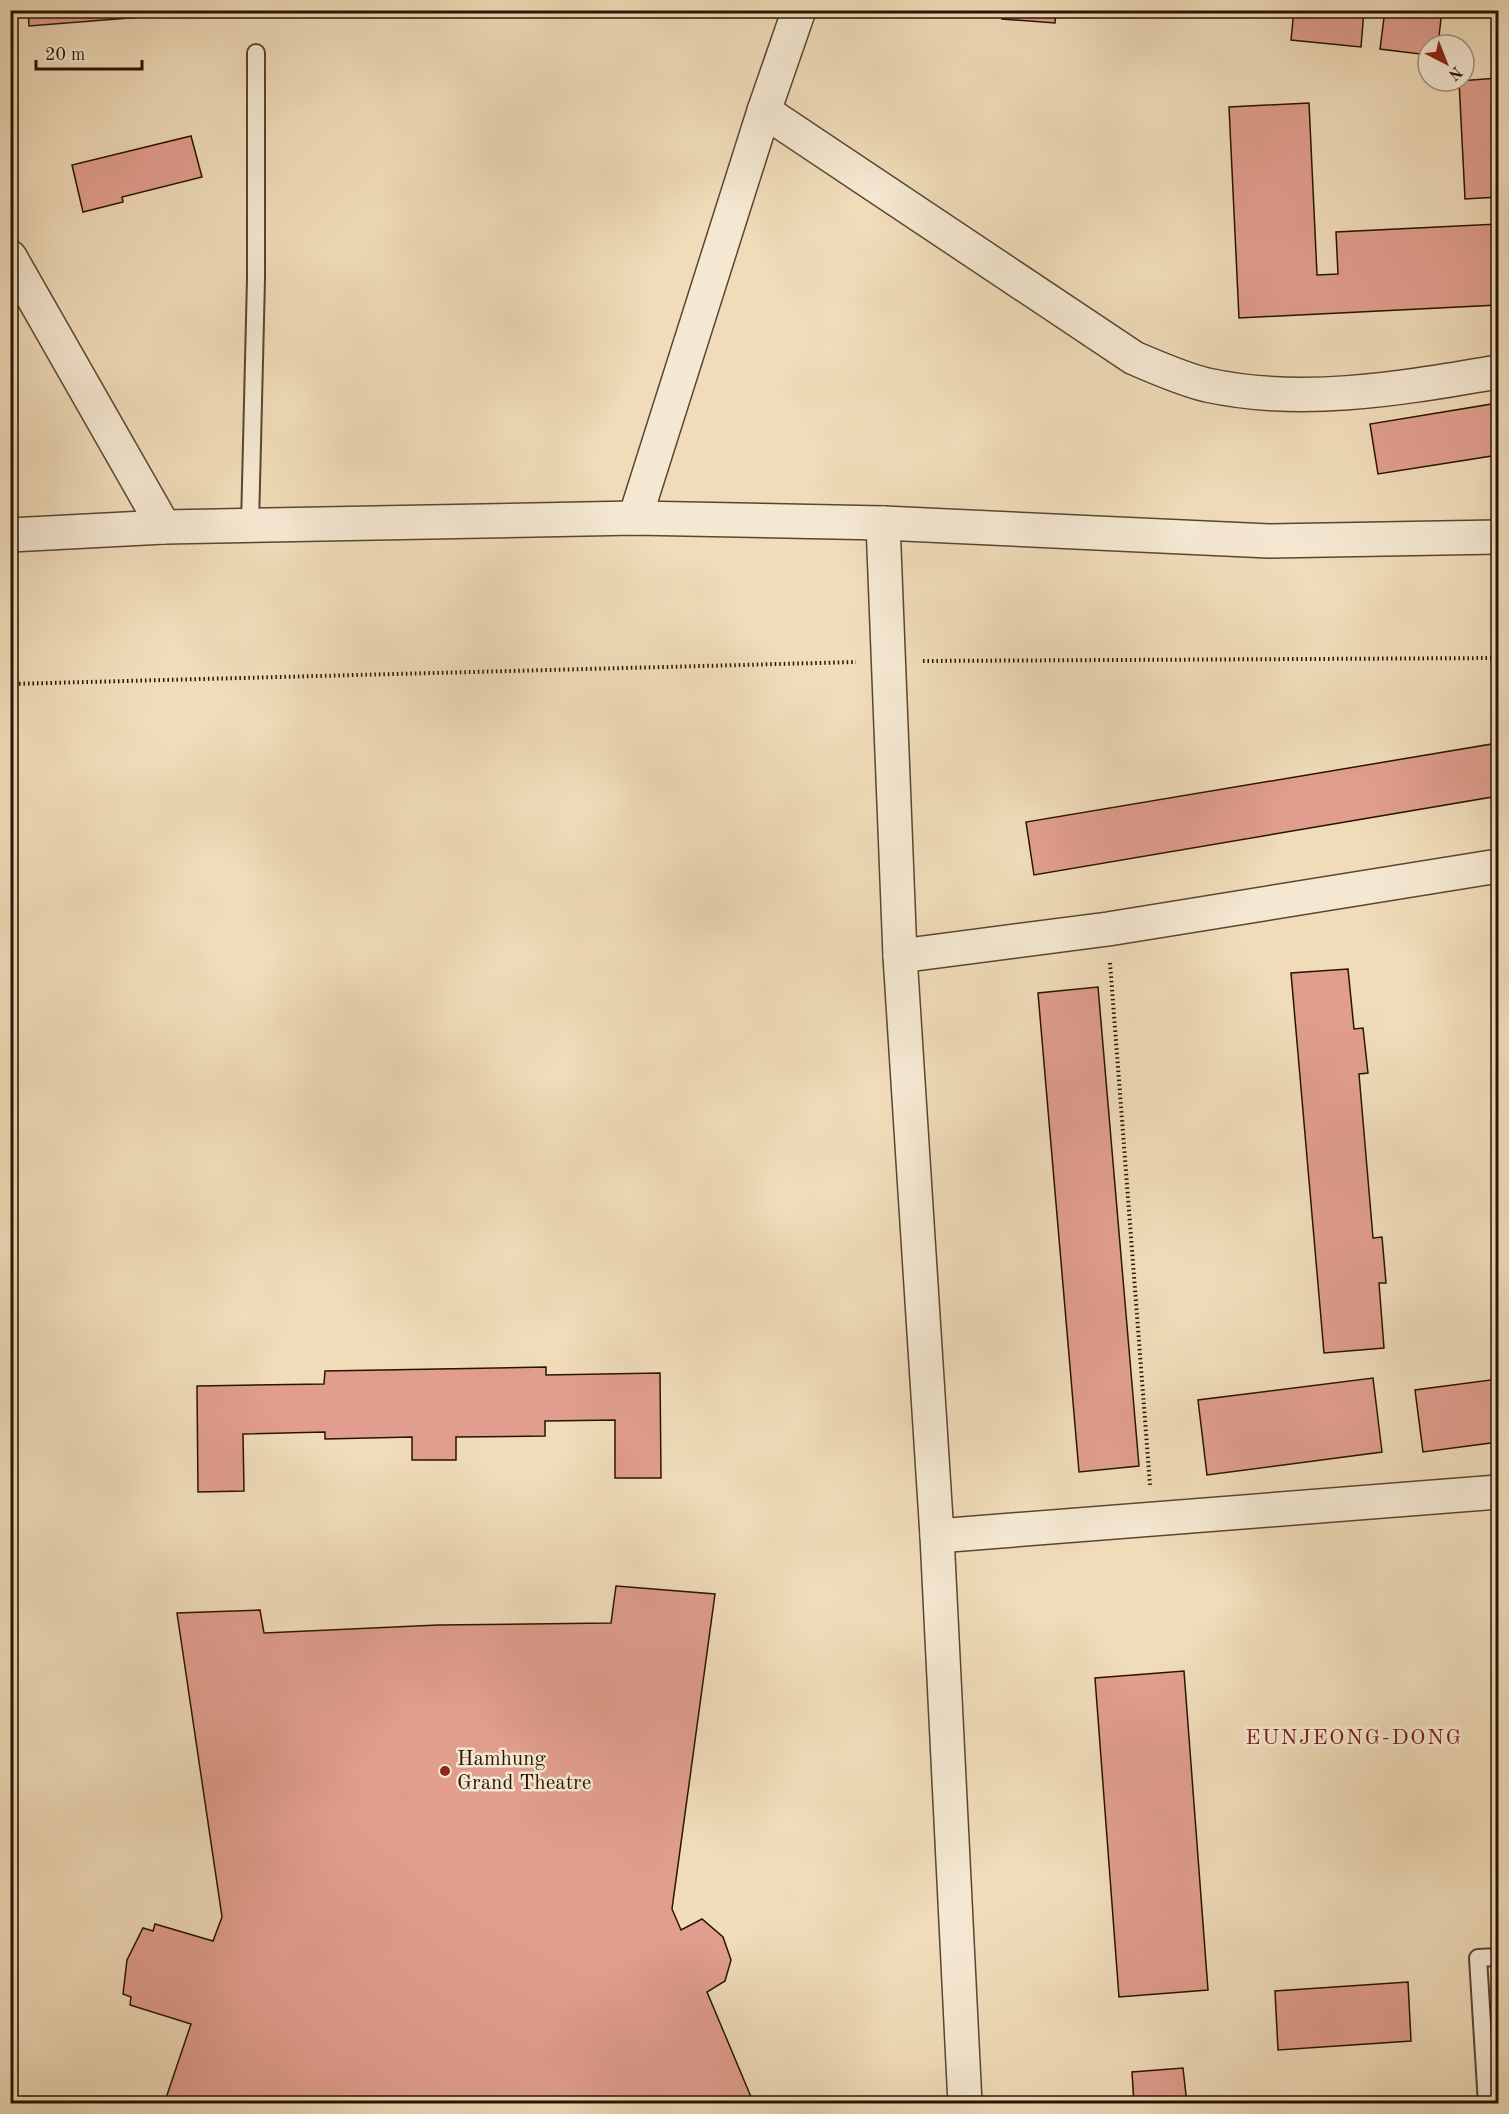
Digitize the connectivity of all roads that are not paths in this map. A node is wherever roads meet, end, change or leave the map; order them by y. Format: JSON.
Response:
{"nodes":[{"id":1,"x":799,"y":10,"type":"edge"},
{"id":2,"x":256,"y":52,"type":"dead end"},
{"id":3,"x":764,"y":111,"type":"junction"},
{"id":4,"x":10,"y":257,"type":"edge"},
{"id":5,"x":1498,"y":372,"type":"edge"},
{"id":6,"x":635,"y":518,"type":"junction"},
{"id":7,"x":883,"y":523,"type":"junction"},
{"id":8,"x":250,"y":525,"type":"junction"},
{"id":9,"x":164,"y":527,"type":"junction"},
{"id":10,"x":10,"y":535,"type":"edge"},
{"id":11,"x":1498,"y":537,"type":"edge"},
{"id":12,"x":1498,"y":866,"type":"edge"},
{"id":13,"x":900,"y":956,"type":"junction"},
{"id":14,"x":1498,"y":1492,"type":"edge"},
{"id":15,"x":936,"y":1536,"type":"junction"},
{"id":16,"x":1498,"y":1957,"type":"edge"},
{"id":17,"x":965,"y":2103,"type":"edge"},
{"id":18,"x":1487,"y":2103,"type":"edge"}],
"edges":[{"from":1,"to":3,"type":"street"},
{"from":2,"to":8,"type":"lane"},
{"from":3,"to":5,"type":"street"},
{"from":3,"to":6,"type":"street"},
{"from":4,"to":9,"type":"street"},
{"from":6,"to":7,"type":"street"},
{"from":6,"to":8,"type":"street"},
{"from":7,"to":11,"type":"street"},
{"from":7,"to":13,"type":"street"},
{"from":8,"to":9,"type":"street"},
{"from":9,"to":10,"type":"street"},
{"from":12,"to":13,"type":"street"},
{"from":13,"to":15,"type":"street"},
{"from":14,"to":15,"type":"street"},
{"from":15,"to":17,"type":"street"},
{"from":16,"to":18,"type":"lane"}]}
